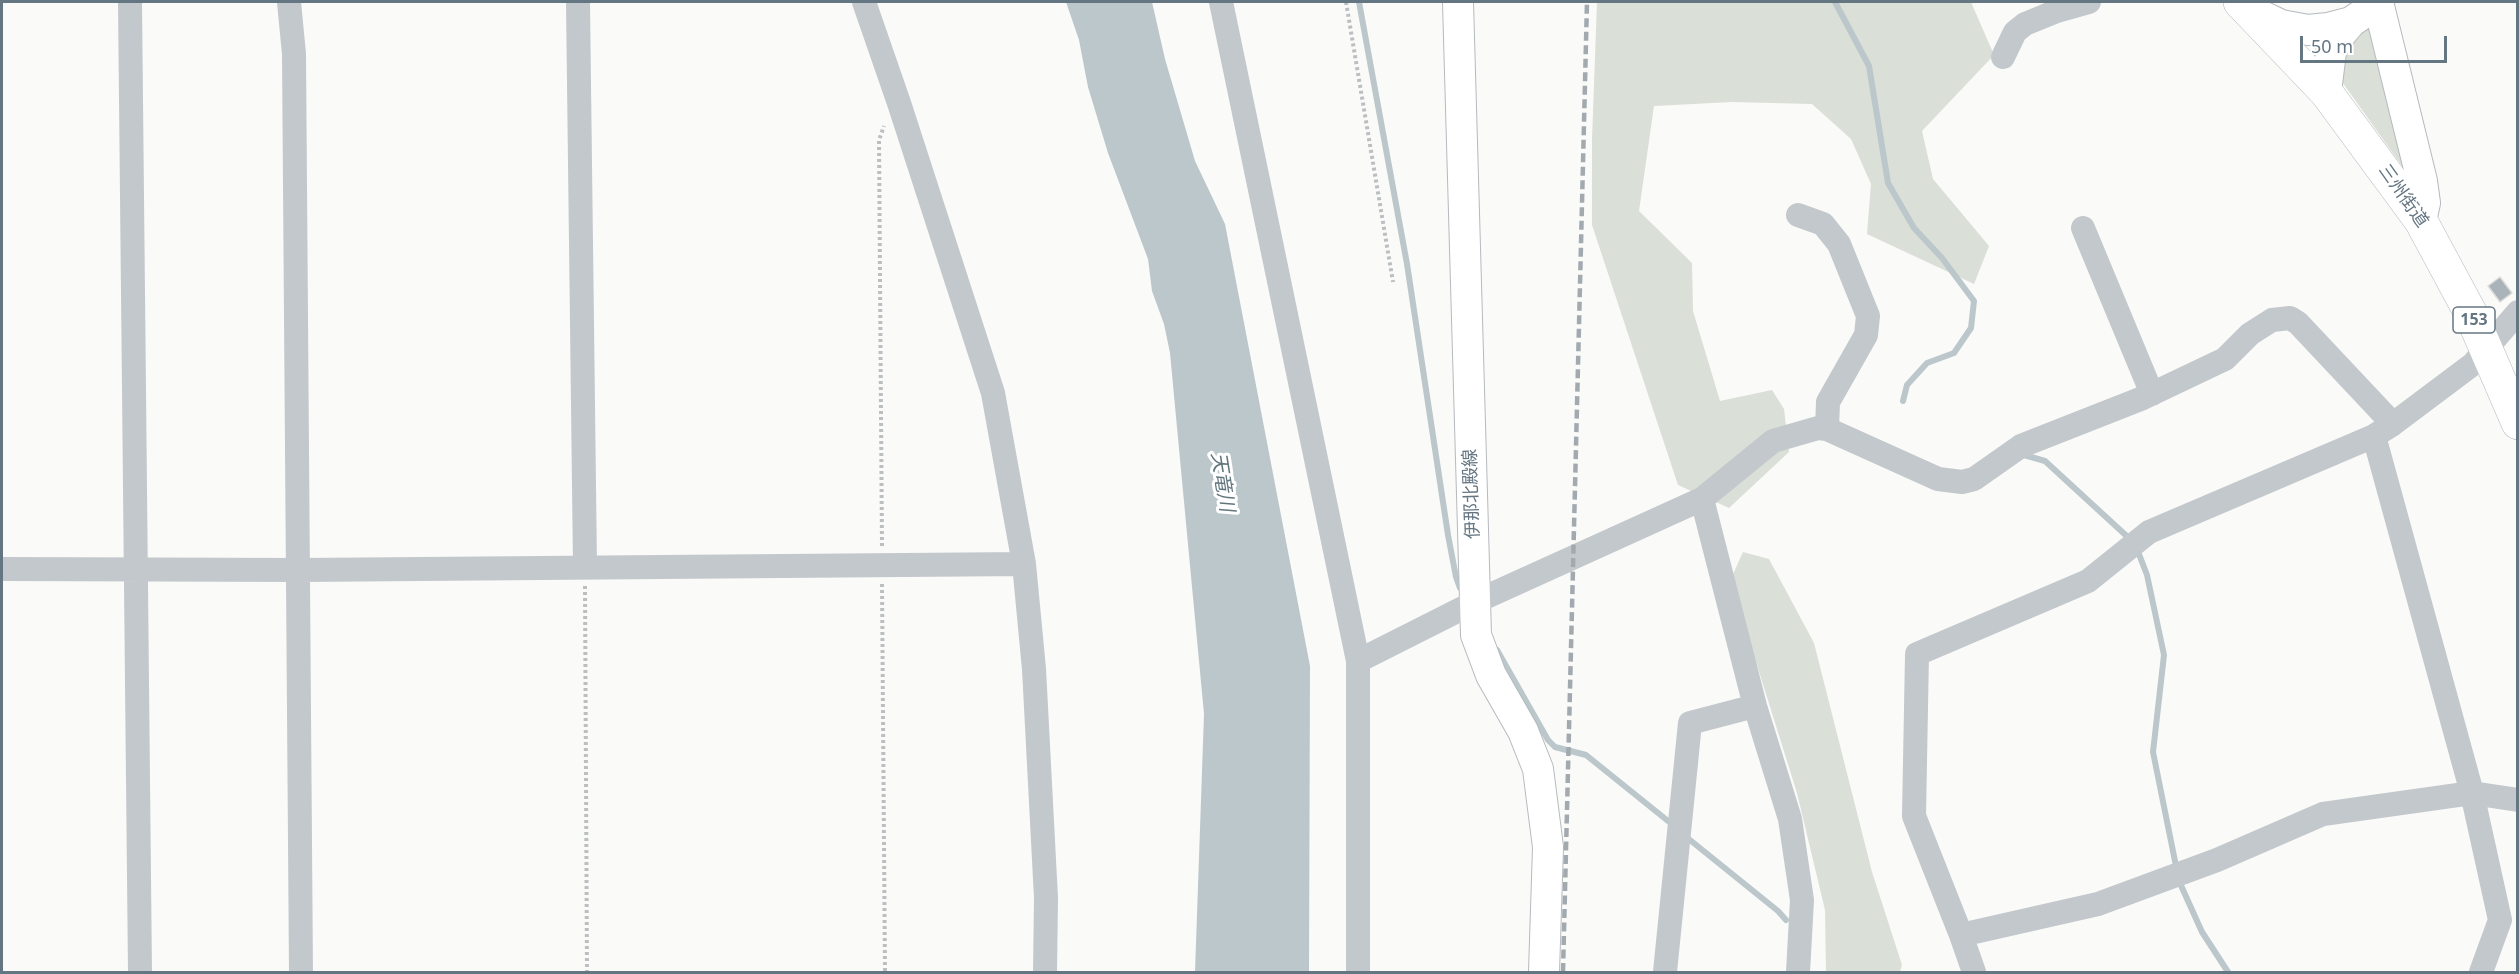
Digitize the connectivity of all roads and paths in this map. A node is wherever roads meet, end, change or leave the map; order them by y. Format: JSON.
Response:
{"nodes":[{"id":1,"x":130,"y":2,"type":"edge"},
{"id":2,"x":289,"y":2,"type":"edge"},
{"id":3,"x":578,"y":2,"type":"edge"},
{"id":4,"x":864,"y":2,"type":"edge"},
{"id":5,"x":1221,"y":2,"type":"edge"},
{"id":6,"x":1346,"y":2,"type":"edge"},
{"id":7,"x":1458,"y":2,"type":"edge"},
{"id":8,"x":2089,"y":2,"type":"edge"},
{"id":9,"x":2378,"y":3,"type":"edge"},
{"id":10,"x":2244,"y":5,"type":"edge"},
{"id":11,"x":2350,"y":22,"type":"junction"},
{"id":12,"x":2003,"y":57,"type":"dead end"},
{"id":13,"x":2326,"y":92,"type":"junction"},
{"id":14,"x":899,"y":103,"type":"junction"},
{"id":15,"x":1798,"y":215,"type":"dead end"},
{"id":16,"x":2421,"y":221,"type":"junction"},
{"id":17,"x":2083,"y":228,"type":"dead end"},
{"id":18,"x":1393,"y":282,"type":"dead end"},
{"id":19,"x":2517,"y":312,"type":"edge"},
{"id":20,"x":2486,"y":349,"type":"junction"},
{"id":21,"x":2152,"y":394,"type":"junction"},
{"id":22,"x":2517,"y":423,"type":"edge"},
{"id":23,"x":1827,"y":429,"type":"junction"},
{"id":24,"x":2384,"y":430,"type":"junction"},
{"id":25,"x":1702,"y":499,"type":"junction"},
{"id":26,"x":882,"y":564,"type":"junction"},
{"id":27,"x":1024,"y":564,"type":"junction"},
{"id":28,"x":585,"y":566,"type":"junction"},
{"id":29,"x":2,"y":569,"type":"edge"},
{"id":30,"x":137,"y":569,"type":"junction"},
{"id":31,"x":300,"y":570,"type":"junction"},
{"id":32,"x":1475,"y":602,"type":"junction"},
{"id":33,"x":1358,"y":662,"type":"junction"},
{"id":34,"x":1755,"y":706,"type":"junction"},
{"id":35,"x":2472,"y":793,"type":"junction"},
{"id":36,"x":2517,"y":800,"type":"edge"},
{"id":37,"x":1961,"y":935,"type":"junction"},
{"id":38,"x":140,"y":972,"type":"edge"},
{"id":39,"x":301,"y":972,"type":"edge"},
{"id":40,"x":586,"y":972,"type":"edge"},
{"id":41,"x":885,"y":972,"type":"edge"},
{"id":42,"x":1045,"y":972,"type":"edge"},
{"id":43,"x":1358,"y":972,"type":"edge"},
{"id":44,"x":1544,"y":972,"type":"edge"},
{"id":45,"x":1665,"y":972,"type":"edge"},
{"id":46,"x":1798,"y":972,"type":"edge"},
{"id":47,"x":1974,"y":972,"type":"edge"},
{"id":48,"x":2481,"y":972,"type":"edge"}],
"edges":[{"from":1,"to":30,"type":"street"},
{"from":2,"to":31,"type":"street"},
{"from":3,"to":28,"type":"street"},
{"from":4,"to":14,"type":"street"},
{"from":5,"to":33,"type":"street"},
{"from":6,"to":18,"type":"path"},
{"from":7,"to":32,"type":"main road","name":"伊那北殿線"},
{"from":8,"to":12,"type":"street"},
{"from":9,"to":11,"type":"main road"},
{"from":9,"to":16,"type":"main road"},
{"from":10,"to":11,"type":"main road"},
{"from":10,"to":13,"type":"highway","name":"三州街道","number":"153"},
{"from":11,"to":13,"type":"main road"},
{"from":13,"to":16,"type":"highway","name":"三州街道","number":"153"},
{"from":14,"to":26,"type":"path"},
{"from":14,"to":27,"type":"street"},
{"from":15,"to":23,"type":"street"},
{"from":16,"to":20,"type":"highway","name":"三州街道","number":"153"},
{"from":17,"to":21,"type":"street"},
{"from":19,"to":20,"type":"street"},
{"from":20,"to":22,"type":"highway","name":"三州街道","number":"153"},
{"from":20,"to":24,"type":"street"},
{"from":21,"to":23,"type":"street"},
{"from":21,"to":24,"type":"street"},
{"from":23,"to":25,"type":"street"},
{"from":24,"to":35,"type":"street"},
{"from":24,"to":37,"type":"street"},
{"from":25,"to":32,"type":"street"},
{"from":25,"to":34,"type":"street"},
{"from":26,"to":27,"type":"street"},
{"from":26,"to":28,"type":"street"},
{"from":26,"to":41,"type":"path"},
{"from":27,"to":42,"type":"street"},
{"from":28,"to":31,"type":"street"},
{"from":28,"to":40,"type":"path"},
{"from":29,"to":30,"type":"street"},
{"from":30,"to":31,"type":"street"},
{"from":30,"to":38,"type":"street"},
{"from":31,"to":39,"type":"street"},
{"from":32,"to":33,"type":"street"},
{"from":32,"to":44,"type":"main road","name":"伊那北殿線"},
{"from":33,"to":43,"type":"street"},
{"from":34,"to":45,"type":"street"},
{"from":34,"to":46,"type":"street"},
{"from":35,"to":36,"type":"street"},
{"from":35,"to":37,"type":"street"},
{"from":35,"to":48,"type":"street"},
{"from":37,"to":47,"type":"street"}]}
